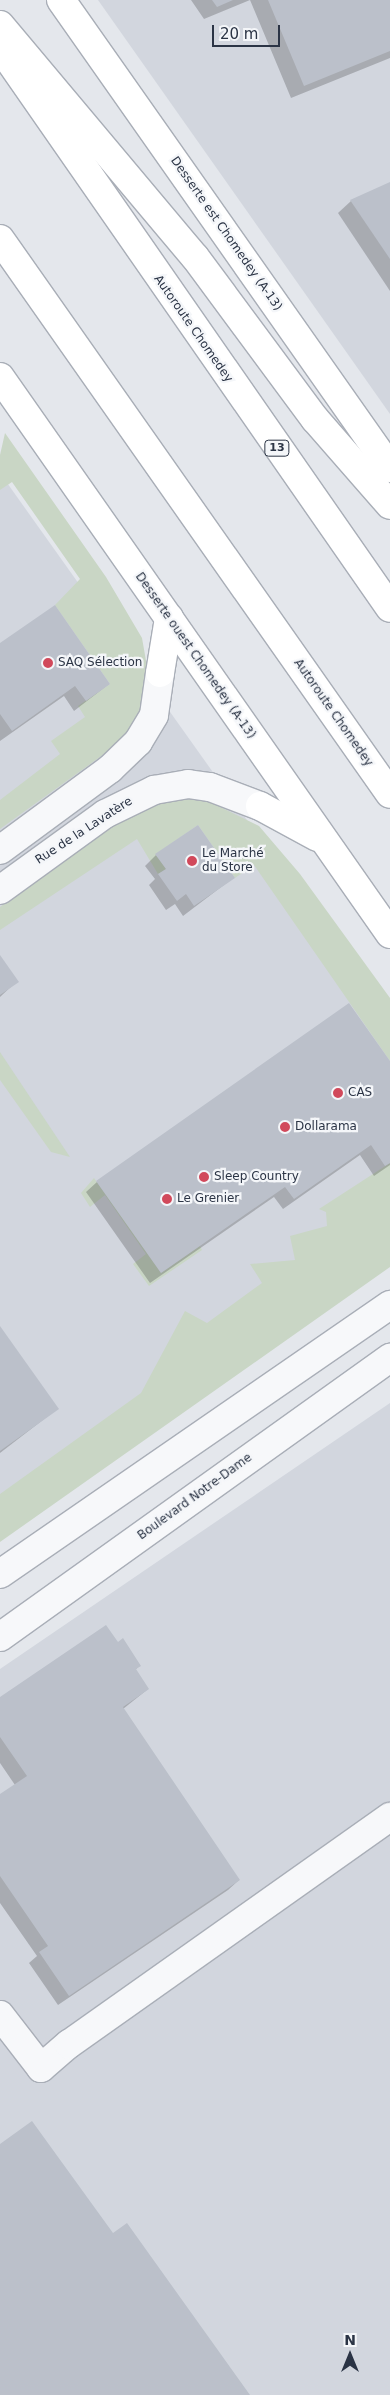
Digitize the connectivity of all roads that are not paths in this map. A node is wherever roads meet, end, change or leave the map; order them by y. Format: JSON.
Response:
{"nodes":[{"id":1,"x":61,"y":0,"type":"edge"},
{"id":2,"x":0,"y":25,"type":"edge"},
{"id":3,"x":0,"y":47,"type":"edge"},
{"id":4,"x":0,"y":239,"type":"edge"},
{"id":5,"x":0,"y":377,"type":"edge"},
{"id":6,"x":390,"y":468,"type":"edge"},
{"id":7,"x":390,"y":505,"type":"edge"},
{"id":8,"x":390,"y":608,"type":"edge"},
{"id":9,"x":169,"y":618,"type":"junction"},
{"id":10,"x":160,"y":673,"type":"joint"},
{"id":11,"x":390,"y":794,"type":"edge"},
{"id":12,"x":260,"y":806,"type":"joint"},
{"id":13,"x":323,"y":840,"type":"junction"},
{"id":14,"x":0,"y":850,"type":"edge"},
{"id":15,"x":0,"y":890,"type":"edge"},
{"id":16,"x":390,"y":934,"type":"edge"},
{"id":17,"x":390,"y":1305,"type":"edge"},
{"id":18,"x":390,"y":1358,"type":"edge"},
{"id":19,"x":0,"y":1574,"type":"edge"},
{"id":20,"x":0,"y":1636,"type":"edge"},
{"id":21,"x":390,"y":1817,"type":"edge"},
{"id":22,"x":0,"y":2015,"type":"edge"}],
"edges":[{"from":1,"to":6,"type":"main road","name":"Desserte est Chomedey (A-13)"},
{"from":2,"to":7,"type":"main road"},
{"from":3,"to":8,"type":"main road","name":"Autoroute Chomedey","number":"13"},
{"from":4,"to":11,"type":"main road","name":"Autoroute Chomedey"},
{"from":5,"to":9,"type":"main road","name":"Desserte ouest Chomedey (A-13)"},
{"from":9,"to":10,"type":"main road"},
{"from":9,"to":13,"type":"main road","name":"Desserte ouest Chomedey (A-13)"},
{"from":10,"to":14,"type":"street"},
{"from":12,"to":13,"type":"main road"},
{"from":12,"to":15,"type":"street","name":"Rue de la Lavatère"},
{"from":13,"to":16,"type":"main road","name":"Desserte ouest Chomedey (A-13)"},
{"from":17,"to":19,"type":"street"},
{"from":18,"to":20,"type":"street","name":"Boulevard Notre-Dame"},
{"from":21,"to":22,"type":"street"}]}
